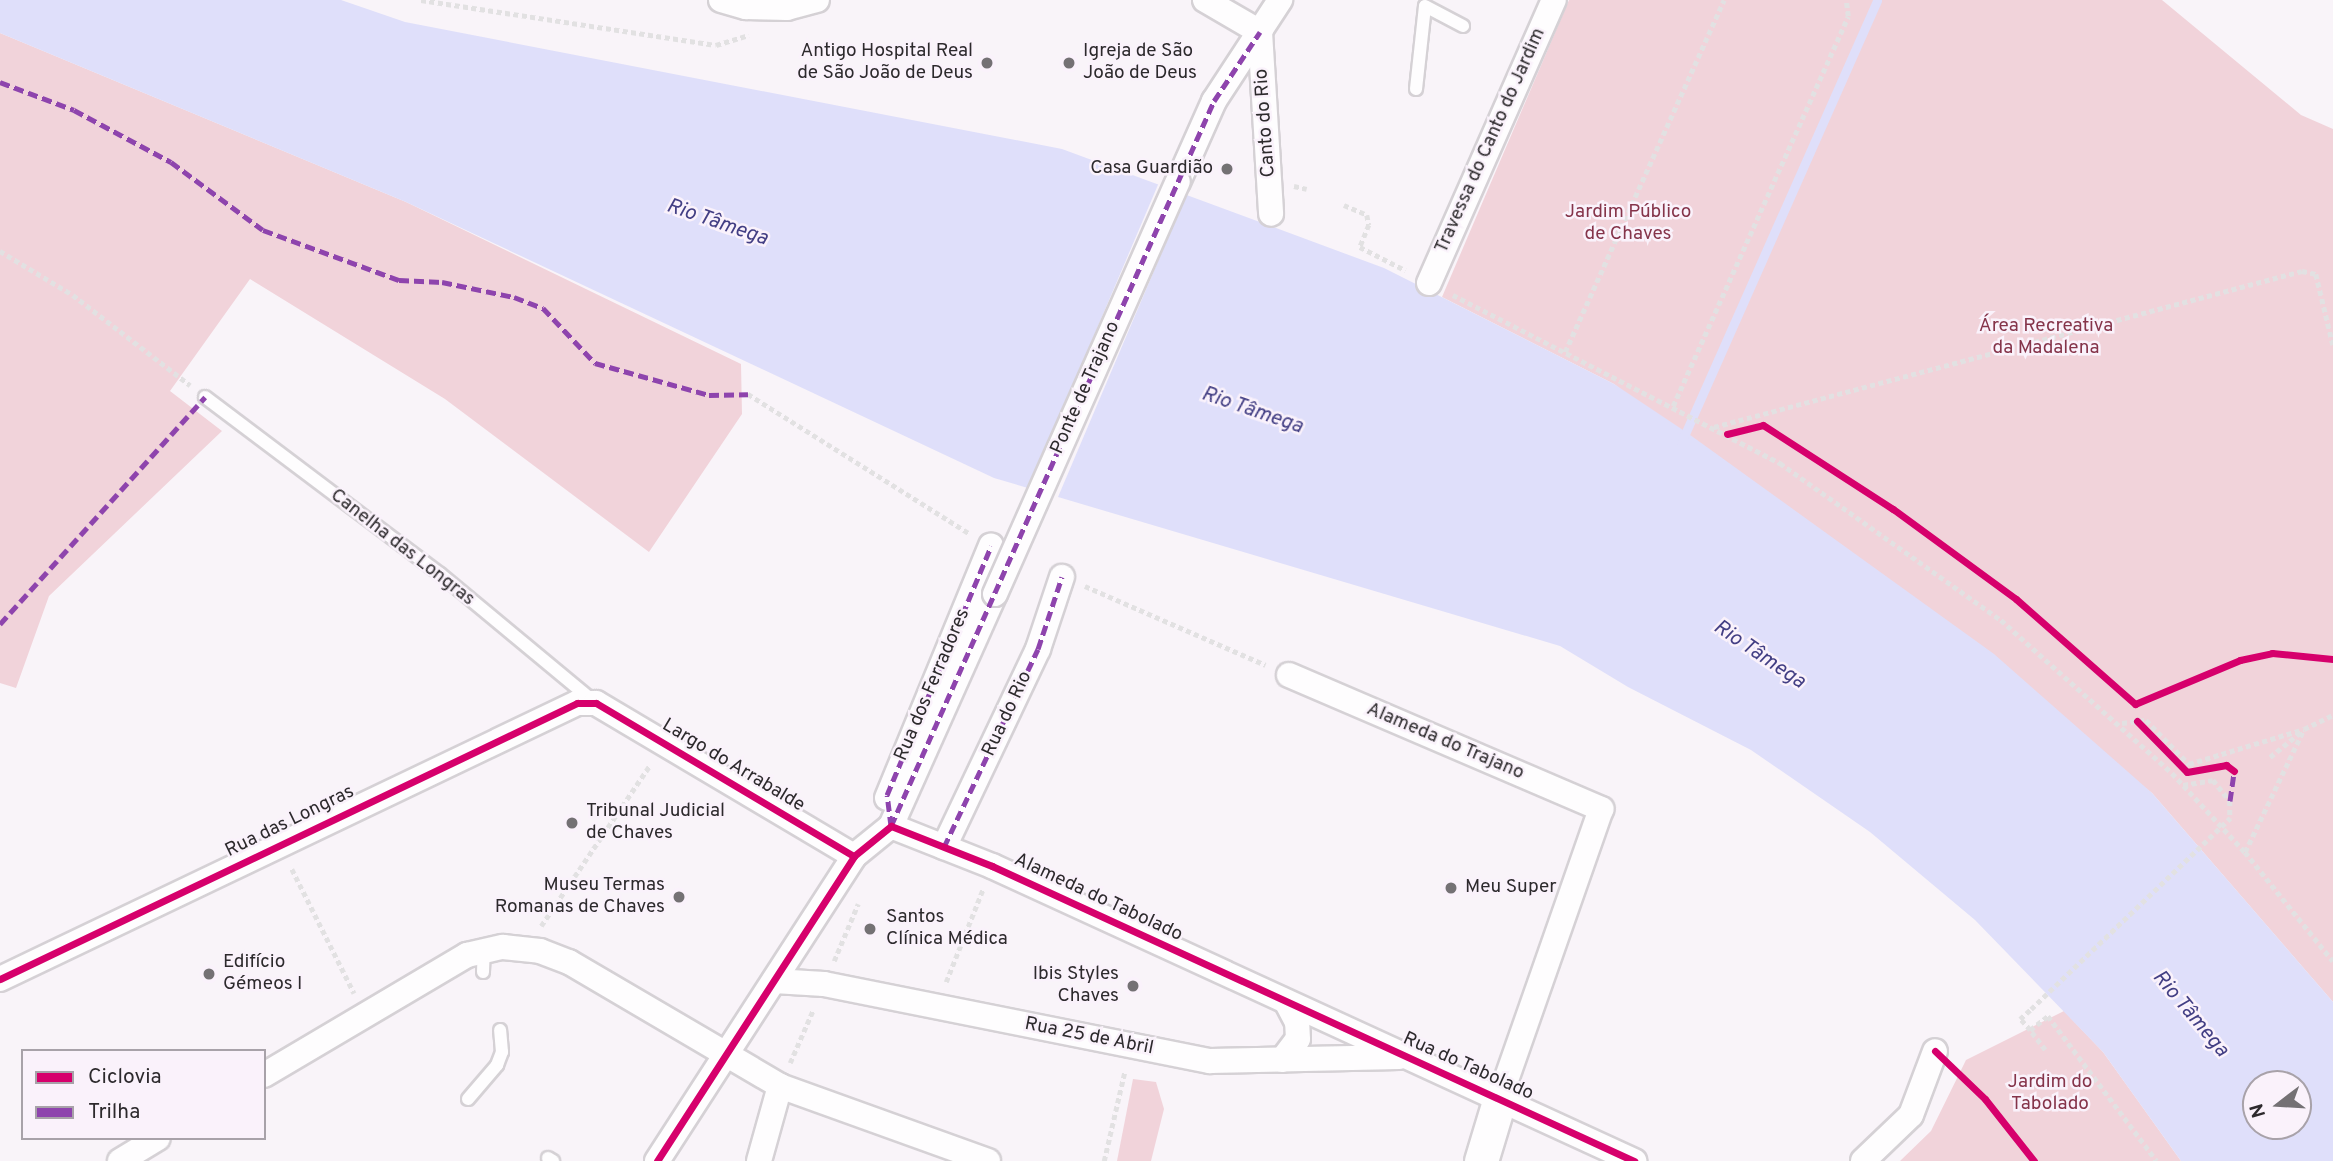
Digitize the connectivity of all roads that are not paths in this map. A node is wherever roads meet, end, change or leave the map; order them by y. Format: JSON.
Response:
{"nodes":[{"id":1,"x":721,"y":0,"type":"edge"},
{"id":2,"x":817,"y":0,"type":"edge"},
{"id":3,"x":1205,"y":0,"type":"edge"},
{"id":4,"x":1280,"y":0,"type":"edge"},
{"id":5,"x":1554,"y":0,"type":"edge"},
{"id":6,"x":1464,"y":26,"type":"dead end"},
{"id":7,"x":1260,"y":32,"type":"junction"},
{"id":8,"x":1416,"y":89,"type":"dead end"},
{"id":9,"x":1271,"y":214,"type":"dead end"},
{"id":10,"x":1429,"y":283,"type":"road end"},
{"id":11,"x":205,"y":397,"type":"road end"},
{"id":12,"x":991,"y":546,"type":"dead end"},
{"id":13,"x":1062,"y":577,"type":"dead end"},
{"id":14,"x":1289,"y":675,"type":"dead end"},
{"id":15,"x":596,"y":703,"type":"junction"},
{"id":16,"x":891,"y":826,"type":"junction"},
{"id":17,"x":944,"y":847,"type":"junction"},
{"id":18,"x":854,"y":856,"type":"junction"},
{"id":19,"x":0,"y":979,"type":"edge"},
{"id":20,"x":774,"y":981,"type":"junction"},
{"id":21,"x":1288,"y":1005,"type":"junction"},
{"id":22,"x":500,"y":1030,"type":"dead end"},
{"id":23,"x":1935,"y":1051,"type":"dead end"},
{"id":24,"x":726,"y":1056,"type":"junction"},
{"id":25,"x":1406,"y":1057,"type":"junction"},
{"id":26,"x":1282,"y":1060,"type":"junction"},
{"id":27,"x":266,"y":1074,"type":"edge"},
{"id":28,"x":780,"y":1086,"type":"junction"},
{"id":29,"x":1500,"y":1098,"type":"junction"},
{"id":30,"x":468,"y":1099,"type":"dead end"},
{"id":31,"x":155,"y":1140,"type":"edge"},
{"id":32,"x":120,"y":1161,"type":"edge"},
{"id":33,"x":657,"y":1161,"type":"edge"},
{"id":34,"x":760,"y":1161,"type":"edge"},
{"id":35,"x":988,"y":1161,"type":"edge"},
{"id":36,"x":1481,"y":1161,"type":"edge"},
{"id":37,"x":1634,"y":1161,"type":"edge"},
{"id":38,"x":1863,"y":1161,"type":"edge"}],
"edges":[{"from":1,"to":2,"type":"street"},
{"from":3,"to":7,"type":"street"},
{"from":4,"to":7,"type":"street","name":"Ponte de Trajano"},
{"from":5,"to":10,"type":"street","name":"Travessa do Canto do Jardim"},
{"from":6,"to":8,"type":"lane"},
{"from":7,"to":9,"type":"street","name":"Canto do Rio"},
{"from":7,"to":16,"type":"street","name":"Ponte de Trajano","bridge":true},
{"from":11,"to":15,"type":"lane","name":"Canelha das Longras"},
{"from":12,"to":16,"type":"street","name":"Rua dos Ferradores"},
{"from":13,"to":17,"type":"street","name":"Rua do Rio"},
{"from":14,"to":29,"type":"street","name":"Alameda do Trajano"},
{"from":15,"to":18,"type":"street","name":"Largo do Arrabalde"},
{"from":15,"to":19,"type":"street","name":"Rua das Longras"},
{"from":16,"to":17,"type":"street","name":"Alameda do Tabolado"},
{"from":16,"to":18,"type":"street"},
{"from":17,"to":21,"type":"street","name":"Alameda do Tabolado"},
{"from":18,"to":20,"type":"street"},
{"from":20,"to":24,"type":"street"},
{"from":20,"to":26,"type":"street","name":"Rua 25 de Abril"},
{"from":21,"to":25,"type":"street","name":"Rua do Tabolado"},
{"from":21,"to":26,"type":"street"},
{"from":22,"to":30,"type":"lane"},
{"from":23,"to":38,"type":"street"},
{"from":24,"to":27,"type":"street"},
{"from":24,"to":28,"type":"street"},
{"from":24,"to":33,"type":"street"},
{"from":25,"to":26,"type":"street","name":"Rua 25 de Abril"},
{"from":25,"to":29,"type":"street","name":"Rua do Tabolado"},
{"from":28,"to":34,"type":"street"},
{"from":28,"to":35,"type":"street"},
{"from":29,"to":36,"type":"street"},
{"from":29,"to":37,"type":"street","name":"Rua do Tabolado"},
{"from":31,"to":32,"type":"street"}]}
